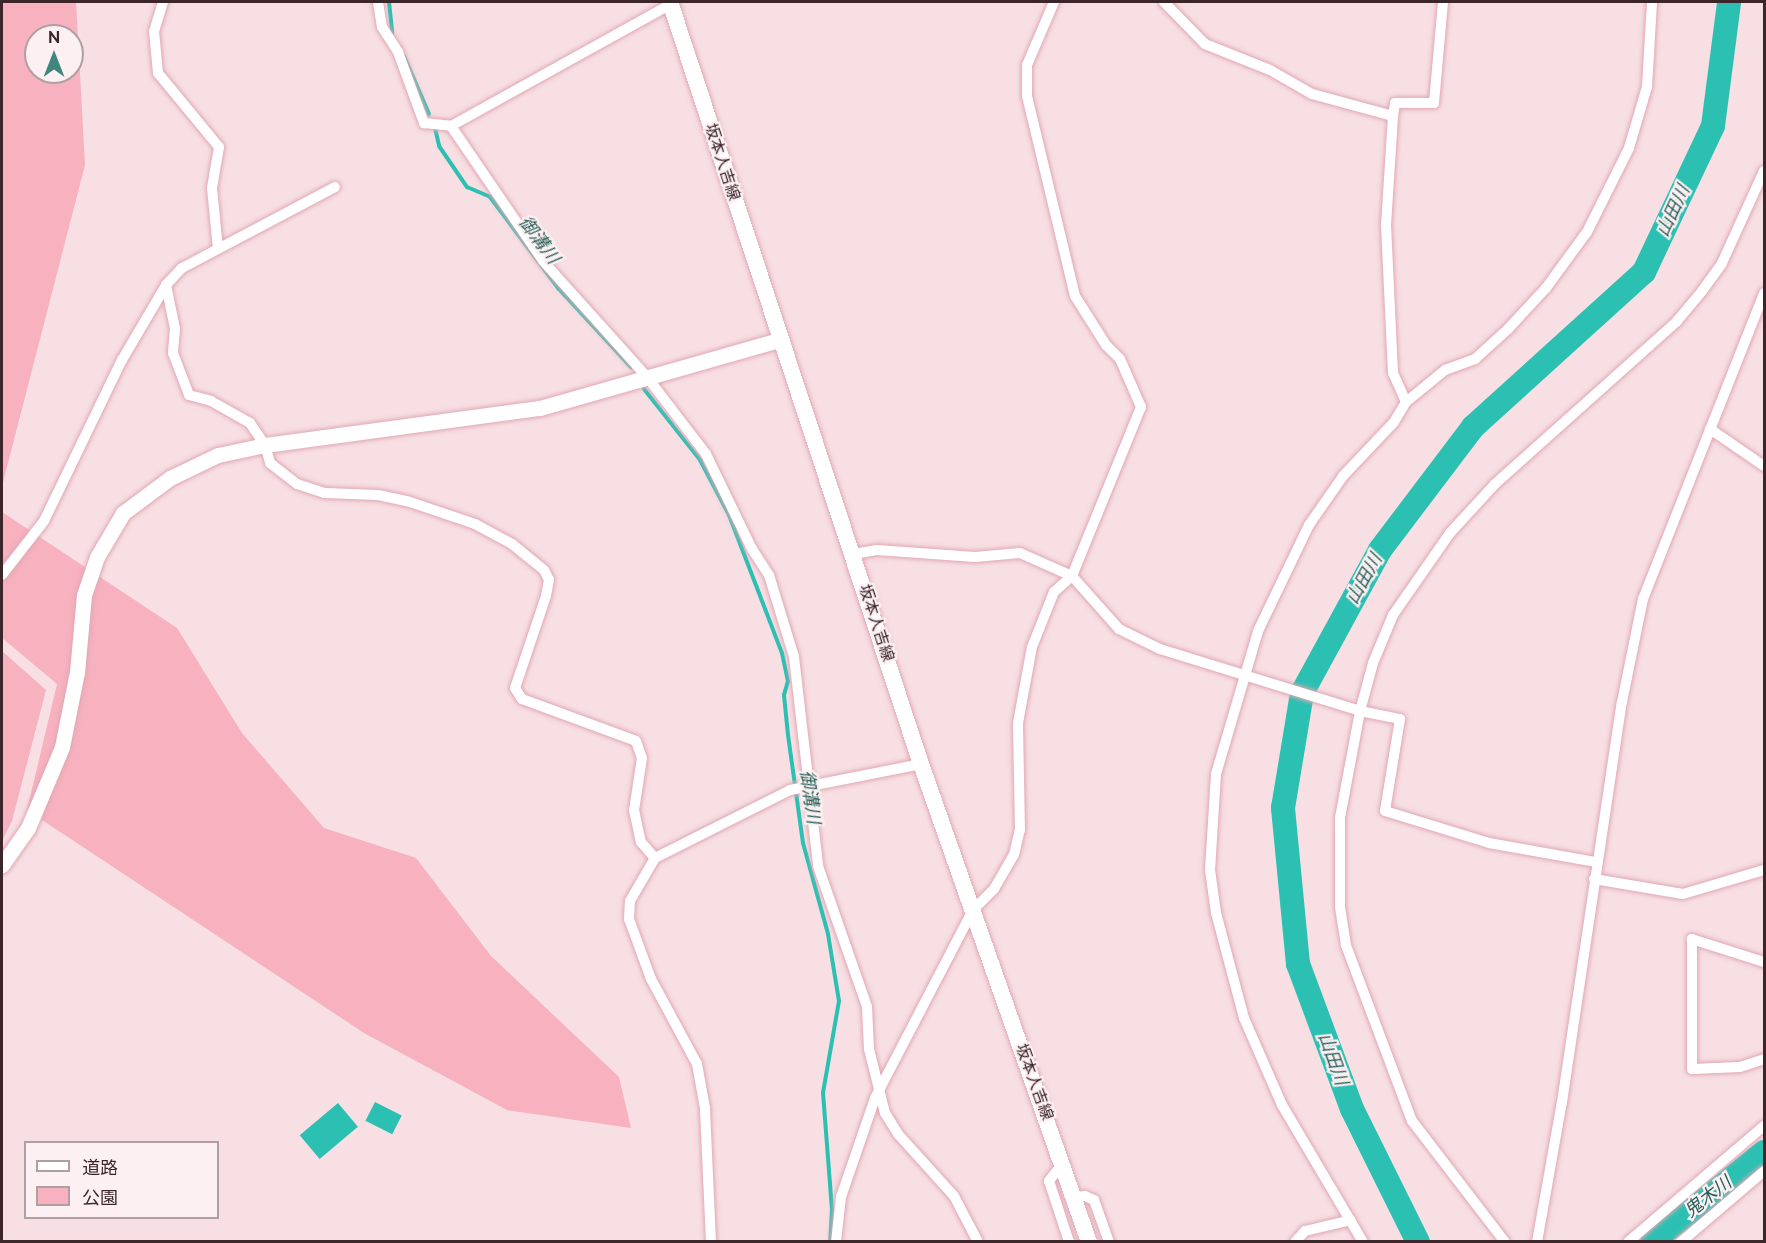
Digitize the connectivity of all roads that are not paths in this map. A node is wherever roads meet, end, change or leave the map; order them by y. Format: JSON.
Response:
{"nodes":[{"id":1,"x":163,"y":2,"type":"edge"},
{"id":2,"x":378,"y":2,"type":"edge"},
{"id":3,"x":1054,"y":2,"type":"edge"},
{"id":4,"x":1164,"y":2,"type":"edge"},
{"id":5,"x":1443,"y":2,"type":"edge"},
{"id":6,"x":1652,"y":2,"type":"edge"},
{"id":7,"x":671,"y":3,"type":"edge"},
{"id":8,"x":1393,"y":116,"type":"junction"},
{"id":9,"x":451,"y":126,"type":"junction"},
{"id":10,"x":1764,"y":171,"type":"edge"},
{"id":11,"x":335,"y":188,"type":"dead end"},
{"id":12,"x":218,"y":249,"type":"junction"},
{"id":13,"x":166,"y":285,"type":"junction"},
{"id":14,"x":1764,"y":293,"type":"edge"},
{"id":15,"x":779,"y":340,"type":"junction"},
{"id":16,"x":647,"y":377,"type":"junction"},
{"id":17,"x":1406,"y":402,"type":"junction"},
{"id":18,"x":1710,"y":429,"type":"junction"},
{"id":19,"x":265,"y":445,"type":"junction"},
{"id":20,"x":1764,"y":466,"type":"edge"},
{"id":21,"x":854,"y":554,"type":"junction"},
{"id":22,"x":2,"y":574,"type":"edge"},
{"id":23,"x":1072,"y":576,"type":"junction"},
{"id":24,"x":1244,"y":672,"type":"junction"},
{"id":25,"x":1360,"y":711,"type":"junction"},
{"id":26,"x":921,"y":764,"type":"junction"},
{"id":27,"x":811,"y":784,"type":"junction"},
{"id":28,"x":655,"y":858,"type":"junction"},
{"id":29,"x":1596,"y":862,"type":"junction"},
{"id":30,"x":2,"y":865,"type":"edge"},
{"id":31,"x":1764,"y":870,"type":"edge"},
{"id":32,"x":1594,"y":879,"type":"junction"},
{"id":33,"x":973,"y":910,"type":"junction"},
{"id":34,"x":1764,"y":962,"type":"edge"},
{"id":35,"x":1764,"y":1059,"type":"edge"},
{"id":36,"x":879,"y":1090,"type":"junction"},
{"id":37,"x":1764,"y":1126,"type":"edge"},
{"id":38,"x":1064,"y":1162,"type":"junction"},
{"id":39,"x":1764,"y":1171,"type":"edge"},
{"id":40,"x":1075,"y":1197,"type":"junction"},
{"id":41,"x":1351,"y":1220,"type":"junction"},
{"id":42,"x":711,"y":1242,"type":"edge"},
{"id":43,"x":836,"y":1242,"type":"edge"},
{"id":44,"x":978,"y":1242,"type":"edge"},
{"id":45,"x":1069,"y":1242,"type":"edge"},
{"id":46,"x":1089,"y":1242,"type":"edge"},
{"id":47,"x":1110,"y":1242,"type":"edge"},
{"id":48,"x":1295,"y":1242,"type":"edge"},
{"id":49,"x":1363,"y":1242,"type":"edge"},
{"id":50,"x":1505,"y":1242,"type":"edge"},
{"id":51,"x":1537,"y":1242,"type":"edge"},
{"id":52,"x":1628,"y":1242,"type":"edge"},
{"id":53,"x":1680,"y":1242,"type":"edge"}],
"edges":[{"from":1,"to":12,"type":"street"},
{"from":2,"to":9,"type":"street"},
{"from":3,"to":23,"type":"street"},
{"from":4,"to":8,"type":"street"},
{"from":5,"to":8,"type":"street"},
{"from":6,"to":17,"type":"street"},
{"from":7,"to":9,"type":"street"},
{"from":7,"to":15,"type":"main road","name":"坂本人吉線"},
{"from":8,"to":17,"type":"street"},
{"from":9,"to":16,"type":"street"},
{"from":10,"to":25,"type":"street"},
{"from":11,"to":12,"type":"street"},
{"from":12,"to":13,"type":"street"},
{"from":13,"to":19,"type":"street"},
{"from":13,"to":22,"type":"street"},
{"from":14,"to":18,"type":"street"},
{"from":15,"to":16,"type":"street"},
{"from":15,"to":21,"type":"main road","name":"坂本人吉線"},
{"from":16,"to":19,"type":"street"},
{"from":16,"to":27,"type":"street"},
{"from":17,"to":24,"type":"street"},
{"from":18,"to":20,"type":"street"},
{"from":18,"to":29,"type":"street"},
{"from":19,"to":28,"type":"street"},
{"from":19,"to":30,"type":"street"},
{"from":21,"to":23,"type":"street"},
{"from":21,"to":26,"type":"main road","name":"坂本人吉線"},
{"from":23,"to":24,"type":"street"},
{"from":23,"to":33,"type":"street"},
{"from":24,"to":25,"type":"street"},
{"from":24,"to":41,"type":"street"},
{"from":25,"to":29,"type":"street"},
{"from":25,"to":50,"type":"street"},
{"from":26,"to":27,"type":"street"},
{"from":26,"to":33,"type":"main road","name":"坂本人吉線"},
{"from":27,"to":28,"type":"street"},
{"from":27,"to":36,"type":"street"},
{"from":28,"to":42,"type":"street"},
{"from":29,"to":32,"type":"street"},
{"from":31,"to":32,"type":"street"},
{"from":32,"to":51,"type":"street"},
{"from":33,"to":36,"type":"street"},
{"from":33,"to":38,"type":"main road","name":"坂本人吉線"},
{"from":34,"to":35,"type":"street"},
{"from":36,"to":43,"type":"street"},
{"from":36,"to":44,"type":"street"},
{"from":37,"to":52,"type":"street"},
{"from":38,"to":40,"type":"main road","name":"坂本人吉線"},
{"from":38,"to":45,"type":"street"},
{"from":39,"to":53,"type":"street"},
{"from":40,"to":46,"type":"main road","name":"坂本人吉線"},
{"from":40,"to":47,"type":"street"},
{"from":41,"to":48,"type":"street"},
{"from":41,"to":49,"type":"street"}]}
